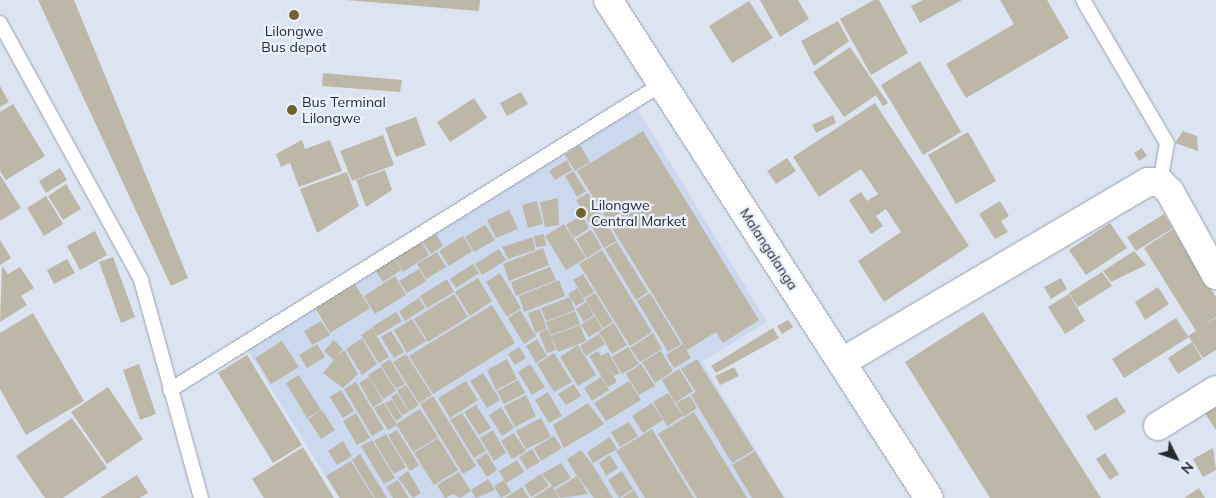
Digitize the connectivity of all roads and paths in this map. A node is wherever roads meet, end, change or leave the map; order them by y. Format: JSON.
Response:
{"nodes":[{"id":1,"x":608,"y":0,"type":"edge"},
{"id":2,"x":1083,"y":0,"type":"edge"},
{"id":3,"x":0,"y":23,"type":"edge"},
{"id":4,"x":662,"y":84,"type":"junction"},
{"id":5,"x":1160,"y":182,"type":"junction"},
{"id":6,"x":1216,"y":275,"type":"edge"},
{"id":7,"x":842,"y":362,"type":"junction"},
{"id":8,"x":170,"y":390,"type":"junction"},
{"id":9,"x":1216,"y":390,"type":"edge"},
{"id":10,"x":1158,"y":426,"type":"dead end"},
{"id":11,"x":200,"y":498,"type":"edge"},
{"id":12,"x":929,"y":498,"type":"edge"}],
"edges":[{"from":1,"to":4,"type":"street","name":"Malangalanga"},
{"from":2,"to":5,"type":"lane"},
{"from":3,"to":8,"type":"lane"},
{"from":4,"to":7,"type":"street","name":"Malangalanga"},
{"from":4,"to":8,"type":"lane"},
{"from":5,"to":6,"type":"street"},
{"from":5,"to":7,"type":"street"},
{"from":7,"to":12,"type":"street","name":"Malangalanga"},
{"from":8,"to":11,"type":"lane"},
{"from":9,"to":10,"type":"street"}]}
